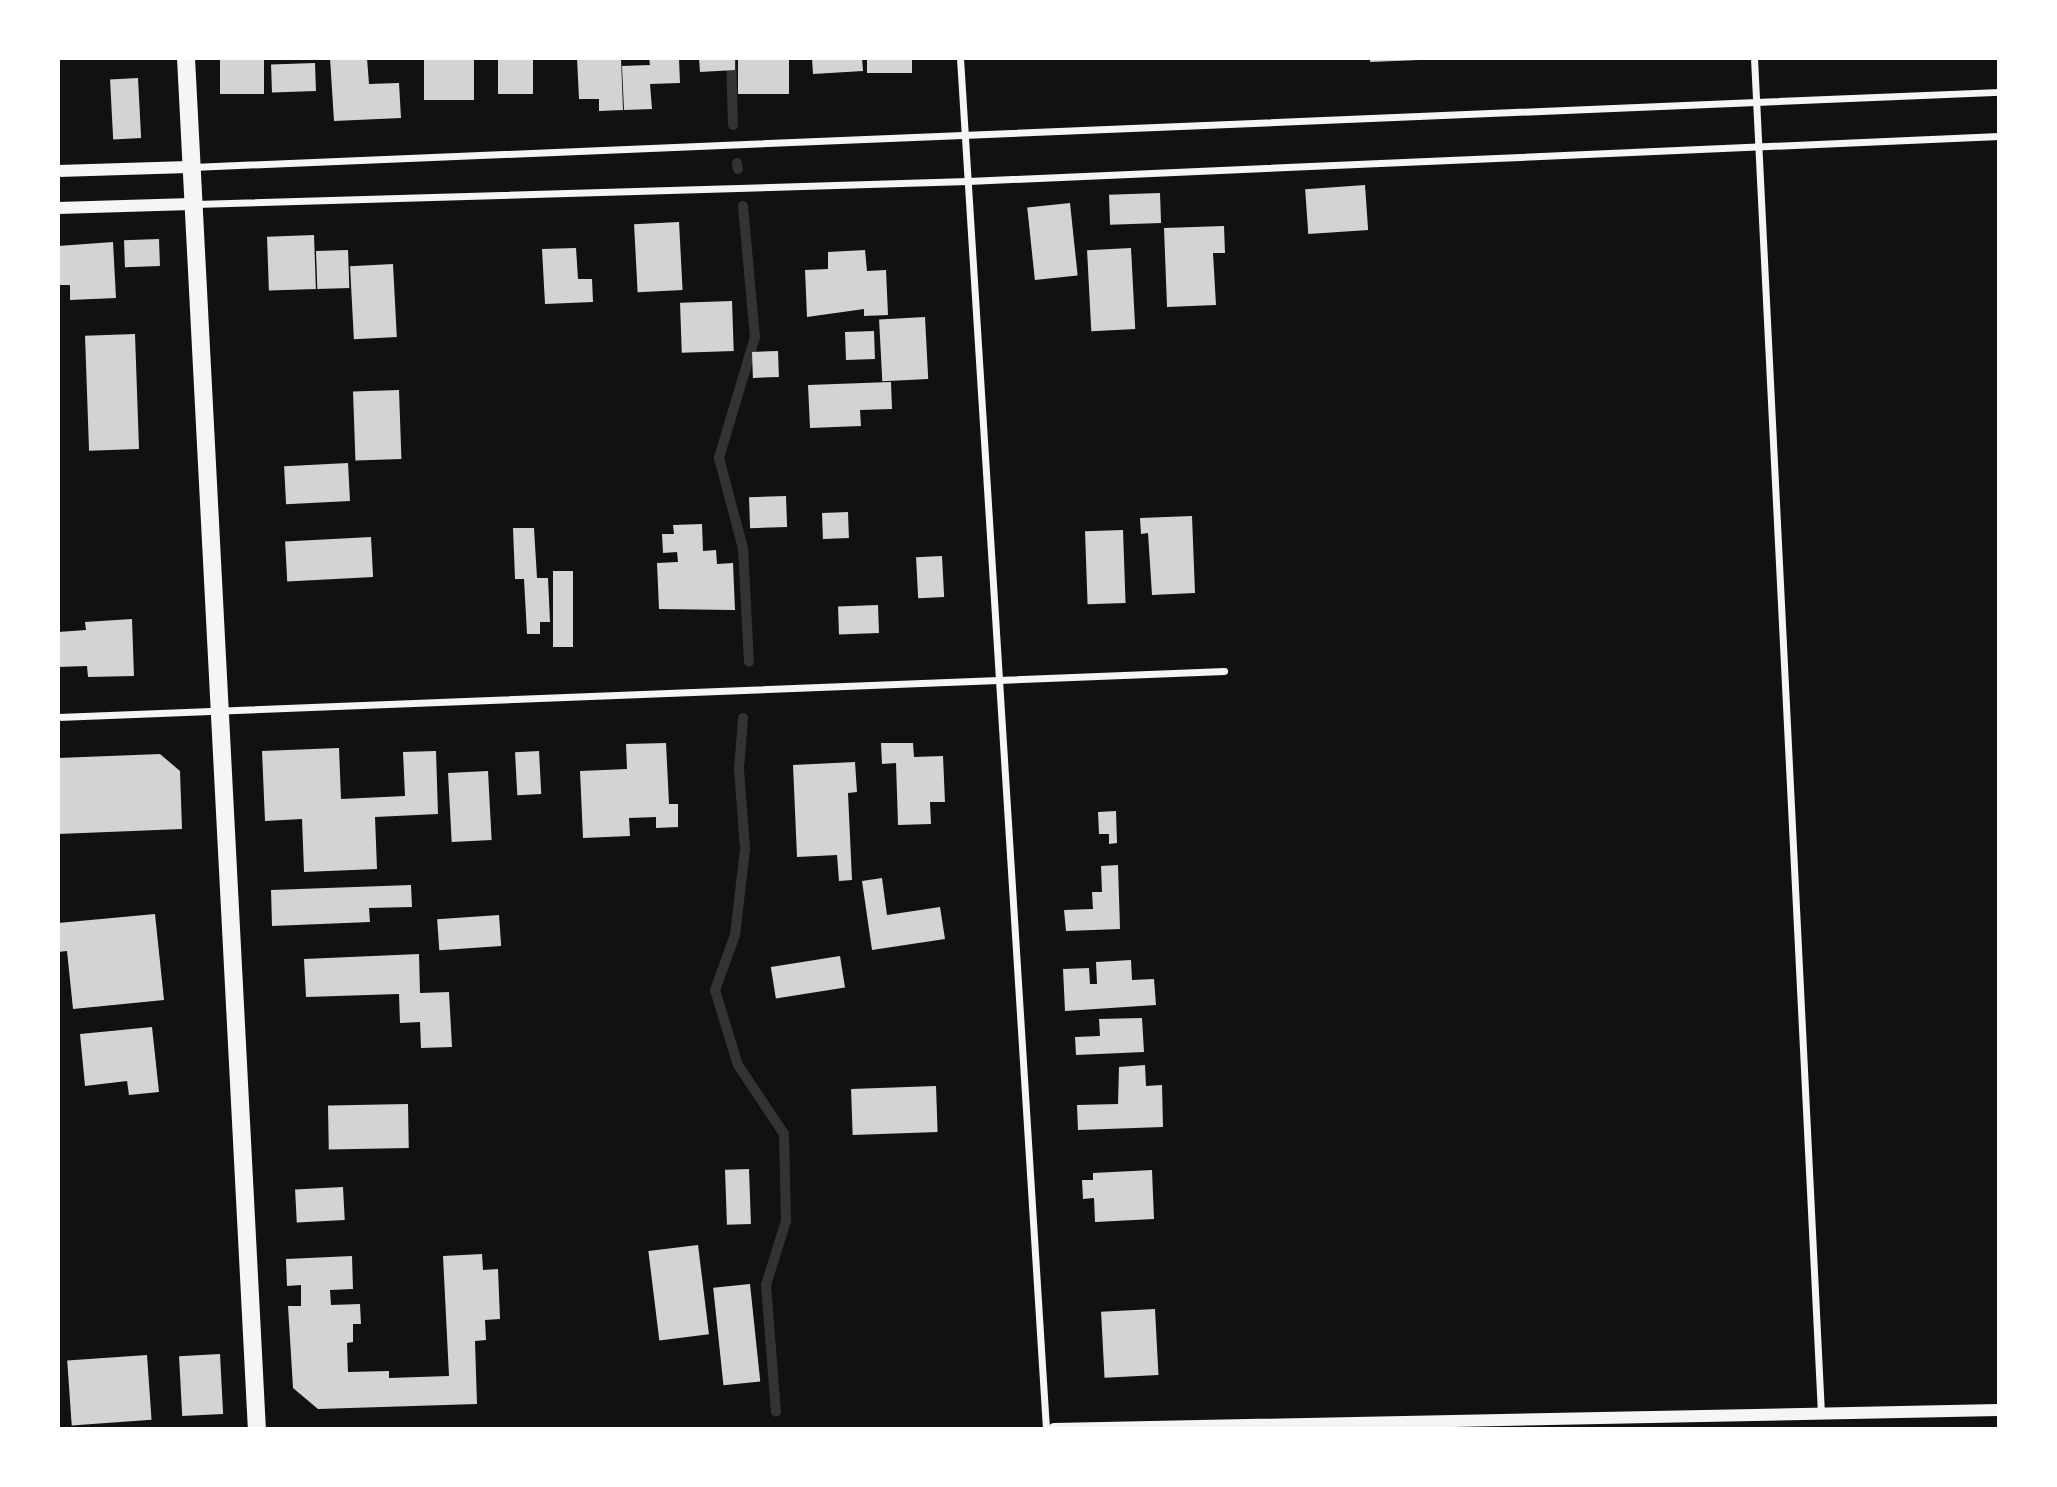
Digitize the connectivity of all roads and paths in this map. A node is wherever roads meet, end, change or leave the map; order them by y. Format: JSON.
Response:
{"nodes":[{"id":1,"x":186,"y":58,"type":"edge"},
{"id":2,"x":960,"y":58,"type":"edge"},
{"id":3,"x":1754,"y":58,"type":"edge"},
{"id":4,"x":1999,"y":92,"type":"edge"},
{"id":5,"x":1755,"y":101,"type":"junction"},
{"id":6,"x":965,"y":134,"type":"junction"},
{"id":7,"x":1999,"y":136,"type":"edge"},
{"id":8,"x":1758,"y":149,"type":"junction"},
{"id":9,"x":189,"y":167,"type":"junction"},
{"id":10,"x":58,"y":171,"type":"edge"},
{"id":11,"x":968,"y":181,"type":"junction"},
{"id":12,"x":191,"y":204,"type":"junction"},
{"id":13,"x":58,"y":208,"type":"edge"},
{"id":14,"x":1224,"y":671,"type":"dead end"},
{"id":15,"x":999,"y":680,"type":"junction"},
{"id":16,"x":219,"y":710,"type":"junction"},
{"id":17,"x":58,"y":717,"type":"edge"},
{"id":18,"x":1999,"y":1410,"type":"edge"},
{"id":19,"x":1821,"y":1414,"type":"junction"},
{"id":20,"x":257,"y":1429,"type":"edge"},
{"id":21,"x":1046,"y":1429,"type":"edge"},
{"id":22,"x":1054,"y":1429,"type":"edge"}],
"edges":[{"from":1,"to":9,"type":"main road"},
{"from":2,"to":6,"type":"street"},
{"from":3,"to":5,"type":"street"},
{"from":4,"to":5,"type":"street"},
{"from":5,"to":6,"type":"street"},
{"from":5,"to":8,"type":"street"},
{"from":6,"to":9,"type":"street"},
{"from":6,"to":11,"type":"street"},
{"from":7,"to":8,"type":"street"},
{"from":8,"to":11,"type":"street"},
{"from":8,"to":19,"type":"street"},
{"from":9,"to":10,"type":"street"},
{"from":9,"to":12,"type":"main road"},
{"from":11,"to":12,"type":"street"},
{"from":11,"to":15,"type":"street"},
{"from":12,"to":13,"type":"street"},
{"from":12,"to":16,"type":"main road"},
{"from":14,"to":15,"type":"street"},
{"from":15,"to":16,"type":"street"},
{"from":15,"to":21,"type":"street"},
{"from":16,"to":17,"type":"street"},
{"from":16,"to":20,"type":"main road"},
{"from":18,"to":19,"type":"street"},
{"from":19,"to":22,"type":"street"}]}
